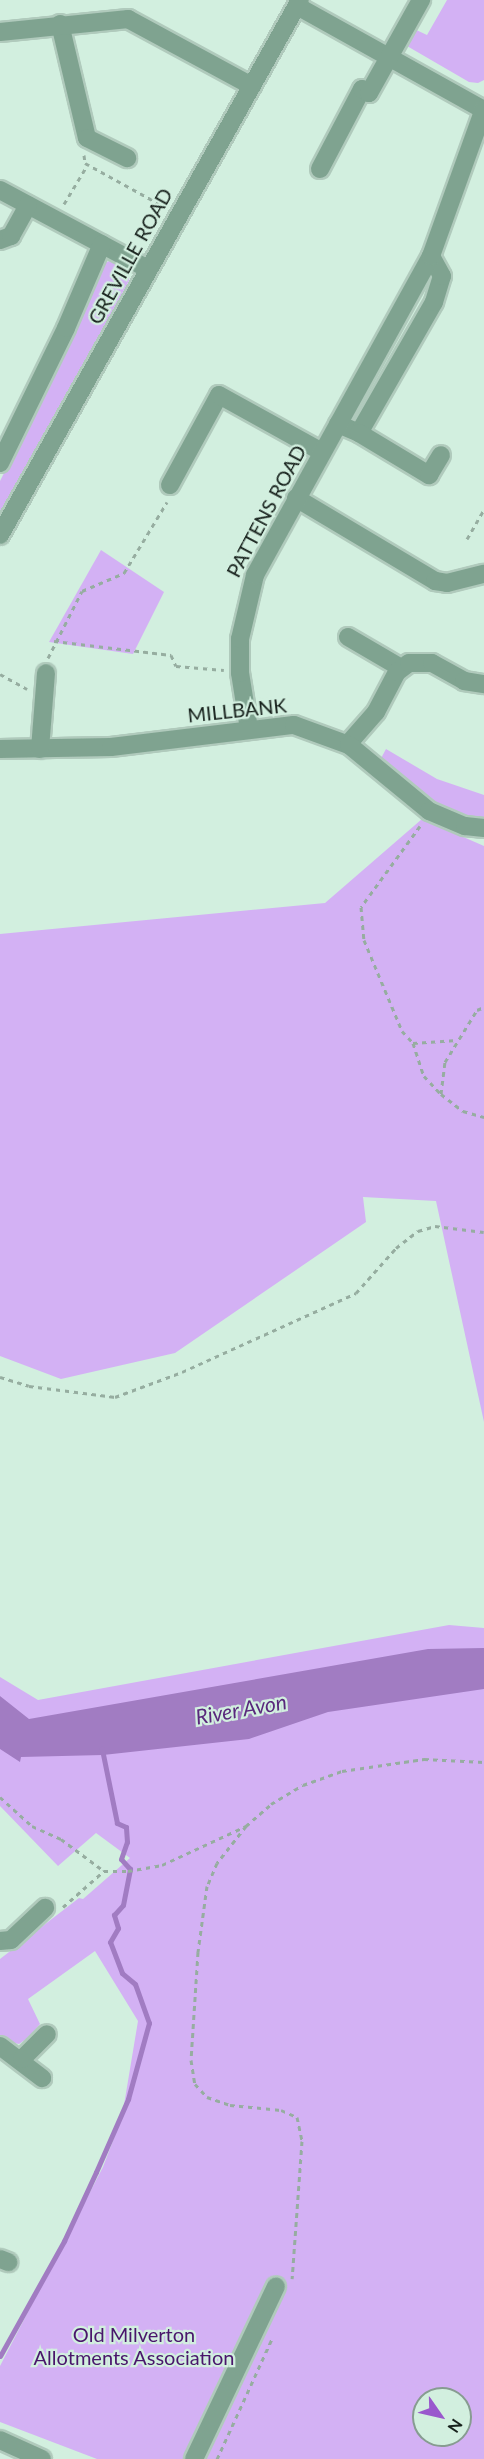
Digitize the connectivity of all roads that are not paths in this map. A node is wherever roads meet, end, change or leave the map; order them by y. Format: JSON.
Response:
{"nodes":[{"id":1,"x":421,"y":0,"type":"edge"},
{"id":2,"x":299,"y":3,"type":"edge"},
{"id":3,"x":60,"y":24,"type":"junction"},
{"id":4,"x":0,"y":32,"type":"edge"},
{"id":5,"x":389,"y":57,"type":"junction"},
{"id":6,"x":252,"y":86,"type":"junction"},
{"id":7,"x":484,"y":109,"type":"edge"},
{"id":8,"x":127,"y":158,"type":"dead end"},
{"id":9,"x":320,"y":169,"type":"dead end"},
{"id":10,"x":0,"y":190,"type":"edge"},
{"id":11,"x":28,"y":205,"type":"junction"},
{"id":12,"x":5,"y":238,"type":"edge"},
{"id":13,"x":102,"y":244,"type":"junction"},
{"id":14,"x":431,"y":256,"type":"junction"},
{"id":15,"x":148,"y":269,"type":"junction"},
{"id":16,"x":338,"y":424,"type":"junction"},
{"id":17,"x":359,"y":433,"type":"junction"},
{"id":18,"x":322,"y":452,"type":"junction"},
{"id":19,"x":441,"y":455,"type":"dead end"},
{"id":20,"x":0,"y":463,"type":"edge"},
{"id":21,"x":170,"y":485,"type":"road end"},
{"id":22,"x":296,"y":498,"type":"junction"},
{"id":23,"x":0,"y":535,"type":"edge"},
{"id":24,"x":484,"y":574,"type":"edge"},
{"id":25,"x":348,"y":637,"type":"dead end"},
{"id":26,"x":401,"y":668,"type":"junction"},
{"id":27,"x":46,"y":673,"type":"dead end"},
{"id":28,"x":484,"y":684,"type":"edge"},
{"id":29,"x":249,"y":729,"type":"junction"},
{"id":30,"x":348,"y":744,"type":"junction"},
{"id":31,"x":0,"y":749,"type":"edge"},
{"id":32,"x":40,"y":749,"type":"junction"},
{"id":33,"x":484,"y":828,"type":"edge"},
{"id":34,"x":52,"y":1909,"type":"road end"},
{"id":35,"x":0,"y":1941,"type":"edge"},
{"id":36,"x":47,"y":2034,"type":"dead end"},
{"id":37,"x":0,"y":2046,"type":"edge"},
{"id":38,"x":22,"y":2059,"type":"junction"},
{"id":39,"x":42,"y":2078,"type":"dead end"},
{"id":40,"x":283,"y":2287,"type":"road end"},
{"id":41,"x":0,"y":2440,"type":"edge"},
{"id":42,"x":42,"y":2459,"type":"edge"},
{"id":43,"x":194,"y":2459,"type":"edge"}],
"edges":[{"from":1,"to":5,"type":"street"},
{"from":2,"to":5,"type":"street"},
{"from":2,"to":6,"type":"street","name":"GREVILLE ROAD"},
{"from":3,"to":4,"type":"street"},
{"from":3,"to":6,"type":"street"},
{"from":3,"to":8,"type":"street"},
{"from":5,"to":7,"type":"street"},
{"from":5,"to":9,"type":"street"},
{"from":6,"to":15,"type":"street","name":"GREVILLE ROAD"},
{"from":7,"to":14,"type":"street","name":"PATTENS ROAD"},
{"from":10,"to":11,"type":"street"},
{"from":11,"to":12,"type":"street"},
{"from":11,"to":13,"type":"street"},
{"from":13,"to":15,"type":"street"},
{"from":13,"to":20,"type":"street","name":"GREVILLE ROAD"},
{"from":14,"to":16,"type":"street","name":"PATTENS ROAD"},
{"from":14,"to":17,"type":"street"},
{"from":15,"to":23,"type":"street","name":"GREVILLE ROAD"},
{"from":16,"to":17,"type":"street"},
{"from":16,"to":18,"type":"street","name":"PATTENS ROAD"},
{"from":17,"to":19,"type":"street"},
{"from":18,"to":21,"type":"street"},
{"from":18,"to":22,"type":"street","name":"PATTENS ROAD"},
{"from":22,"to":24,"type":"street"},
{"from":22,"to":29,"type":"street","name":"PATTENS ROAD"},
{"from":25,"to":26,"type":"street"},
{"from":26,"to":28,"type":"street"},
{"from":26,"to":30,"type":"street"},
{"from":27,"to":32,"type":"street"},
{"from":29,"to":30,"type":"street","name":"MILLBANK"},
{"from":29,"to":32,"type":"street","name":"MILLBANK"},
{"from":30,"to":33,"type":"street","name":"MILLBANK"},
{"from":31,"to":32,"type":"street","name":"MILLBANK"},
{"from":34,"to":35,"type":"street"},
{"from":36,"to":38,"type":"street"},
{"from":37,"to":38,"type":"street"},
{"from":38,"to":39,"type":"street"},
{"from":40,"to":43,"type":"street"},
{"from":41,"to":42,"type":"street"}]}
